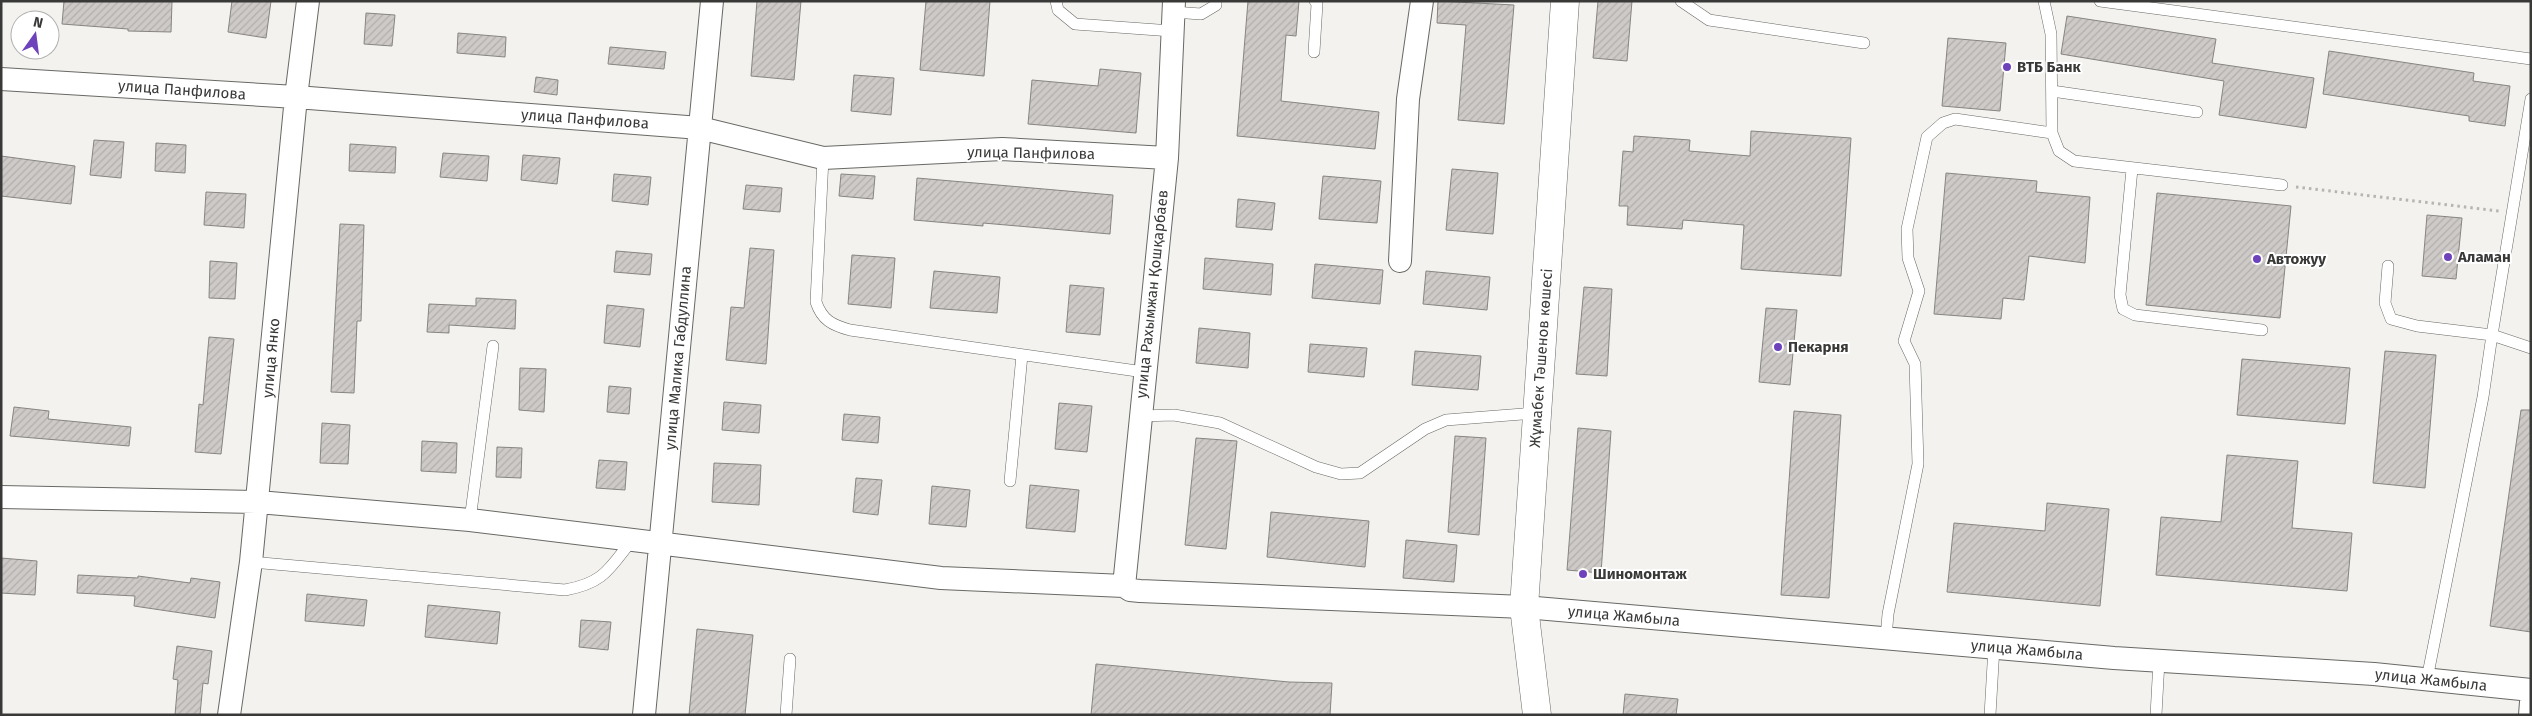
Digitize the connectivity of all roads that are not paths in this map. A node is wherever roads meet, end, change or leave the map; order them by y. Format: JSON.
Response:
{"nodes":[{"id":1,"x":308,"y":1,"type":"edge"},
{"id":2,"x":712,"y":1,"type":"edge"},
{"id":3,"x":1056,"y":1,"type":"edge"},
{"id":4,"x":1216,"y":1,"type":"edge"},
{"id":5,"x":1315,"y":1,"type":"edge"},
{"id":6,"x":1422,"y":1,"type":"edge"},
{"id":7,"x":1565,"y":1,"type":"edge"},
{"id":8,"x":1681,"y":1,"type":"edge"},
{"id":9,"x":2044,"y":1,"type":"edge"},
{"id":10,"x":2100,"y":1,"type":"edge"},
{"id":11,"x":1173,"y":15,"type":"edge"},
{"id":12,"x":1864,"y":43,"type":"dead end"},
{"id":13,"x":1314,"y":52,"type":"dead end"},
{"id":14,"x":2531,"y":59,"type":"edge"},
{"id":15,"x":1,"y":79,"type":"edge"},
{"id":16,"x":2052,"y":91,"type":"junction"},
{"id":17,"x":296,"y":97,"type":"junction"},
{"id":18,"x":2531,"y":99,"type":"edge"},
{"id":19,"x":2197,"y":112,"type":"dead end"},
{"id":20,"x":700,"y":128,"type":"junction"},
{"id":21,"x":2052,"y":133,"type":"junction"},
{"id":22,"x":823,"y":158,"type":"junction"},
{"id":23,"x":1166,"y":158,"type":"junction"},
{"id":24,"x":2132,"y":168,"type":"junction"},
{"id":25,"x":2282,"y":185,"type":"road end"},
{"id":26,"x":1400,"y":261,"type":"dead end"},
{"id":27,"x":2388,"y":266,"type":"dead end"},
{"id":28,"x":2262,"y":330,"type":"dead end"},
{"id":29,"x":2492,"y":335,"type":"junction"},
{"id":30,"x":493,"y":346,"type":"dead end"},
{"id":31,"x":2531,"y":348,"type":"edge"},
{"id":32,"x":1022,"y":355,"type":"junction"},
{"id":33,"x":1144,"y":372,"type":"junction"},
{"id":34,"x":1537,"y":412,"type":"junction"},
{"id":35,"x":1140,"y":416,"type":"junction"},
{"id":36,"x":1010,"y":481,"type":"dead end"},
{"id":37,"x":1,"y":497,"type":"edge"},
{"id":38,"x":258,"y":502,"type":"junction"},
{"id":39,"x":470,"y":520,"type":"junction"},
{"id":40,"x":632,"y":540,"type":"junction"},
{"id":41,"x":661,"y":543,"type":"junction"},
{"id":42,"x":251,"y":562,"type":"junction"},
{"id":43,"x":1124,"y":586,"type":"junction"},
{"id":44,"x":1524,"y":608,"type":"junction"},
{"id":45,"x":1886,"y":638,"type":"junction"},
{"id":46,"x":1994,"y":647,"type":"junction"},
{"id":47,"x":790,"y":660,"type":"dead end"},
{"id":48,"x":2159,"y":660,"type":"junction"},
{"id":49,"x":2427,"y":679,"type":"junction"},
{"id":50,"x":2531,"y":690,"type":"edge"},
{"id":51,"x":2531,"y":702,"type":"edge"},
{"id":52,"x":229,"y":715,"type":"edge"},
{"id":53,"x":644,"y":715,"type":"edge"},
{"id":54,"x":786,"y":715,"type":"edge"},
{"id":55,"x":1537,"y":715,"type":"edge"},
{"id":56,"x":1990,"y":715,"type":"edge"},
{"id":57,"x":2156,"y":715,"type":"edge"},
{"id":58,"x":2530,"y":715,"type":"edge"}],
"edges":[{"from":1,"to":17,"type":"street","name":"улица Янко"},
{"from":2,"to":20,"type":"street","name":"улица Малика Габдуллина"},
{"from":3,"to":11,"type":"lane"},
{"from":4,"to":11,"type":"lane"},
{"from":5,"to":13,"type":"lane"},
{"from":6,"to":26,"type":"street"},
{"from":7,"to":34,"type":"main road","name":"Жұмабек Тәшенов көшесі"},
{"from":8,"to":12,"type":"lane"},
{"from":9,"to":16,"type":"lane"},
{"from":10,"to":14,"type":"lane"},
{"from":11,"to":23,"type":"street","name":"улица Рахымжан Қошқарбаев"},
{"from":15,"to":17,"type":"street","name":"улица Панфилова"},
{"from":16,"to":19,"type":"lane"},
{"from":16,"to":21,"type":"lane"},
{"from":17,"to":20,"type":"street","name":"улица Панфилова"},
{"from":17,"to":38,"type":"street","name":"улица Янко"},
{"from":18,"to":29,"type":"lane"},
{"from":20,"to":22,"type":"street","name":"улица Панфилова"},
{"from":20,"to":41,"type":"street","name":"улица Малика Габдуллина"},
{"from":21,"to":24,"type":"lane"},
{"from":21,"to":45,"type":"lane"},
{"from":22,"to":23,"type":"street","name":"улица Панфилова"},
{"from":22,"to":32,"type":"lane"},
{"from":23,"to":33,"type":"street","name":"улица Рахымжан Қошқарбаев"},
{"from":24,"to":25,"type":"lane"},
{"from":24,"to":28,"type":"lane"},
{"from":27,"to":29,"type":"lane"},
{"from":29,"to":31,"type":"lane"},
{"from":29,"to":49,"type":"lane"},
{"from":30,"to":39,"type":"lane"},
{"from":32,"to":33,"type":"lane"},
{"from":32,"to":36,"type":"lane"},
{"from":33,"to":35,"type":"street","name":"улица Рахымжан Қошқарбаев"},
{"from":34,"to":35,"type":"lane"},
{"from":34,"to":44,"type":"main road","name":"Жұмабек Тәшенов көшесі"},
{"from":35,"to":43,"type":"street","name":"улица Рахымжан Қошқарбаев"},
{"from":37,"to":38,"type":"street","name":"улица Жамбыла"},
{"from":38,"to":39,"type":"street","name":"улица Жамбыла"},
{"from":38,"to":42,"type":"street","name":"улица Янко"},
{"from":39,"to":40,"type":"street","name":"улица Жамбыла"},
{"from":40,"to":41,"type":"street","name":"улица Жамбыла"},
{"from":40,"to":42,"type":"lane"},
{"from":41,"to":43,"type":"street","name":"улица Жамбыла"},
{"from":41,"to":53,"type":"street","name":"улица Малика Габдуллина"},
{"from":42,"to":52,"type":"street","name":"улица Янко"},
{"from":43,"to":44,"type":"street","name":"улица Жамбыла"},
{"from":44,"to":45,"type":"street","name":"улица Жамбыла"},
{"from":44,"to":55,"type":"main road","name":"Жұмабек Тәшенов көшесі"},
{"from":45,"to":46,"type":"street","name":"улица Жамбыла"},
{"from":46,"to":48,"type":"street","name":"улица Жамбыла"},
{"from":46,"to":56,"type":"lane"},
{"from":47,"to":54,"type":"lane"},
{"from":48,"to":49,"type":"street","name":"улица Жамбыла"},
{"from":48,"to":57,"type":"lane"},
{"from":49,"to":50,"type":"street","name":"улица Жамбыла"},
{"from":51,"to":58,"type":"street"}]}
